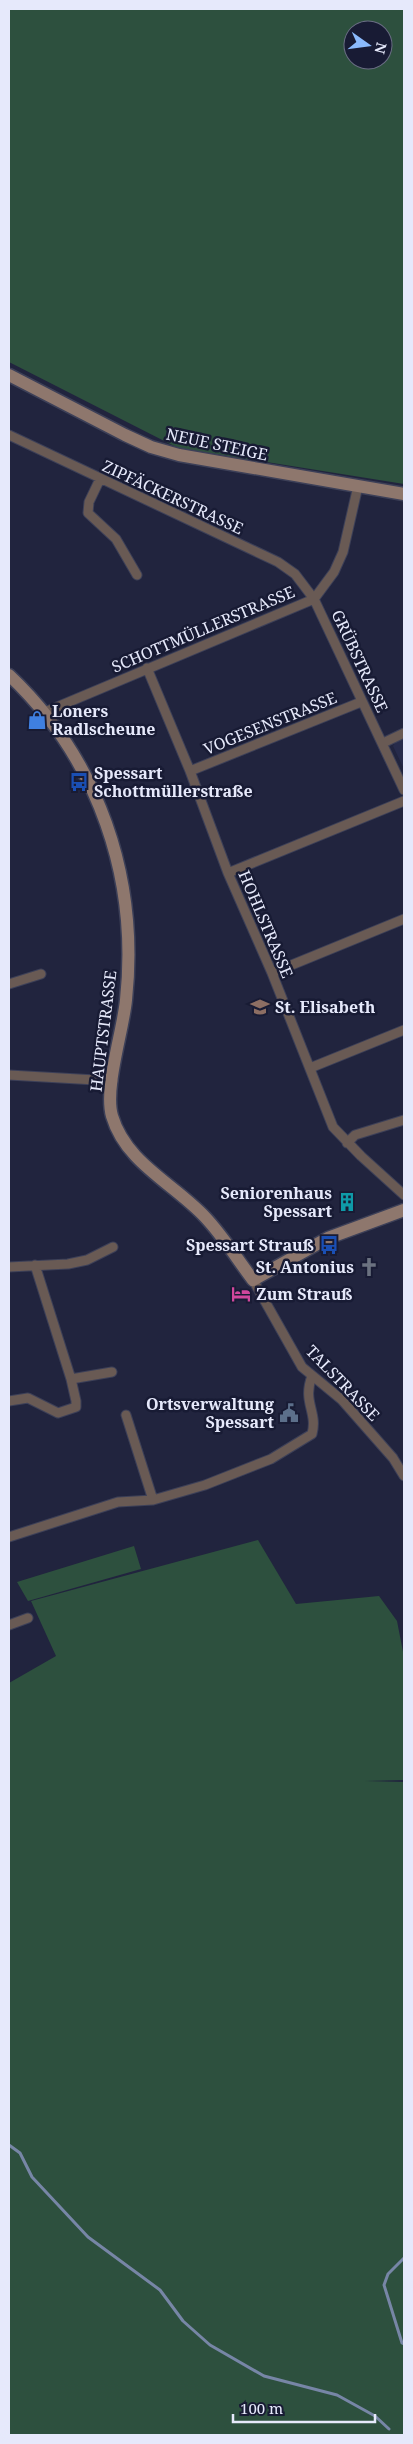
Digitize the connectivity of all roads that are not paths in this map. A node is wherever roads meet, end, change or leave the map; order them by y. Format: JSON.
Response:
{"nodes":[{"id":1,"x":9,"y":375,"type":"edge"},
{"id":2,"x":9,"y":435,"type":"edge"},
{"id":3,"x":100,"y":479,"type":"junction"},
{"id":4,"x":358,"y":486,"type":"junction"},
{"id":5,"x":404,"y":494,"type":"edge"},
{"id":6,"x":137,"y":575,"type":"dead end"},
{"id":7,"x":314,"y":599,"type":"junction"},
{"id":8,"x":147,"y":668,"type":"junction"},
{"id":9,"x":11,"y":681,"type":"edge"},
{"id":10,"x":361,"y":702,"type":"junction"},
{"id":11,"x":45,"y":712,"type":"junction"},
{"id":12,"x":404,"y":733,"type":"edge"},
{"id":13,"x":383,"y":743,"type":"junction"},
{"id":14,"x":190,"y":771,"type":"junction"},
{"id":15,"x":404,"y":790,"type":"edge"},
{"id":16,"x":404,"y":801,"type":"edge"},
{"id":17,"x":228,"y":873,"type":"junction"},
{"id":18,"x":404,"y":919,"type":"edge"},
{"id":19,"x":272,"y":973,"type":"junction"},
{"id":20,"x":41,"y":974,"type":"dead end"},
{"id":21,"x":9,"y":984,"type":"edge"},
{"id":22,"x":404,"y":1030,"type":"edge"},
{"id":23,"x":310,"y":1068,"type":"junction"},
{"id":24,"x":9,"y":1075,"type":"edge"},
{"id":25,"x":113,"y":1081,"type":"junction"},
{"id":26,"x":404,"y":1120,"type":"edge"},
{"id":27,"x":347,"y":1142,"type":"junction"},
{"id":28,"x":404,"y":1195,"type":"edge"},
{"id":29,"x":404,"y":1210,"type":"edge"},
{"id":30,"x":114,"y":1247,"type":"dead end"},
{"id":31,"x":35,"y":1265,"type":"junction"},
{"id":32,"x":9,"y":1267,"type":"edge"},
{"id":33,"x":253,"y":1280,"type":"junction"},
{"id":34,"x":112,"y":1372,"type":"dead end"},
{"id":35,"x":312,"y":1376,"type":"junction"},
{"id":36,"x":71,"y":1379,"type":"junction"},
{"id":37,"x":9,"y":1401,"type":"edge"},
{"id":38,"x":126,"y":1414,"type":"dead end"},
{"id":39,"x":404,"y":1476,"type":"edge"},
{"id":40,"x":153,"y":1500,"type":"junction"},
{"id":41,"x":9,"y":1537,"type":"edge"},
{"id":42,"x":28,"y":1618,"type":"dead end"},
{"id":43,"x":9,"y":1625,"type":"edge"}],
"edges":[{"from":1,"to":4,"type":"street","name":"NEUE STEIGE"},
{"from":2,"to":3,"type":"street","name":"ZIPFÄCKERSTRASSE"},
{"from":3,"to":6,"type":"street"},
{"from":3,"to":7,"type":"street","name":"ZIPFÄCKERSTRASSE"},
{"from":4,"to":5,"type":"street","name":"NEUE STEIGE"},
{"from":4,"to":7,"type":"street","name":"SCHOTTMÜLLERSTRASSE"},
{"from":7,"to":8,"type":"street","name":"SCHOTTMÜLLERSTRASSE"},
{"from":7,"to":10,"type":"street","name":"GRÜBSTRASSE"},
{"from":8,"to":11,"type":"street","name":"SCHOTTMÜLLERSTRASSE"},
{"from":8,"to":14,"type":"street","name":"HOHLSTRASSE"},
{"from":9,"to":11,"type":"street","name":"HAUPTSTRASSE"},
{"from":10,"to":13,"type":"street","name":"GRÜBSTRASSE"},
{"from":10,"to":14,"type":"street","name":"VOGESENSTRASSE"},
{"from":11,"to":25,"type":"street","name":"HAUPTSTRASSE"},
{"from":12,"to":13,"type":"street"},
{"from":13,"to":15,"type":"street","name":"GRÜBSTRASSE"},
{"from":14,"to":17,"type":"street","name":"HOHLSTRASSE"},
{"from":16,"to":17,"type":"street"},
{"from":17,"to":19,"type":"street","name":"HOHLSTRASSE"},
{"from":18,"to":19,"type":"street"},
{"from":19,"to":23,"type":"street","name":"HOHLSTRASSE"},
{"from":20,"to":21,"type":"street"},
{"from":22,"to":23,"type":"street"},
{"from":23,"to":27,"type":"street","name":"HOHLSTRASSE"},
{"from":24,"to":25,"type":"street"},
{"from":25,"to":33,"type":"street","name":"HAUPTSTRASSE"},
{"from":26,"to":27,"type":"street"},
{"from":27,"to":28,"type":"street","name":"HOHLSTRASSE"},
{"from":29,"to":33,"type":"street"},
{"from":30,"to":31,"type":"street"},
{"from":31,"to":32,"type":"street"},
{"from":31,"to":36,"type":"street"},
{"from":33,"to":35,"type":"street","name":"TALSTRASSE"},
{"from":34,"to":36,"type":"street"},
{"from":35,"to":39,"type":"street","name":"TALSTRASSE"},
{"from":35,"to":40,"type":"street"},
{"from":36,"to":37,"type":"street"},
{"from":38,"to":40,"type":"street"},
{"from":40,"to":41,"type":"street"},
{"from":42,"to":43,"type":"street"}]}
